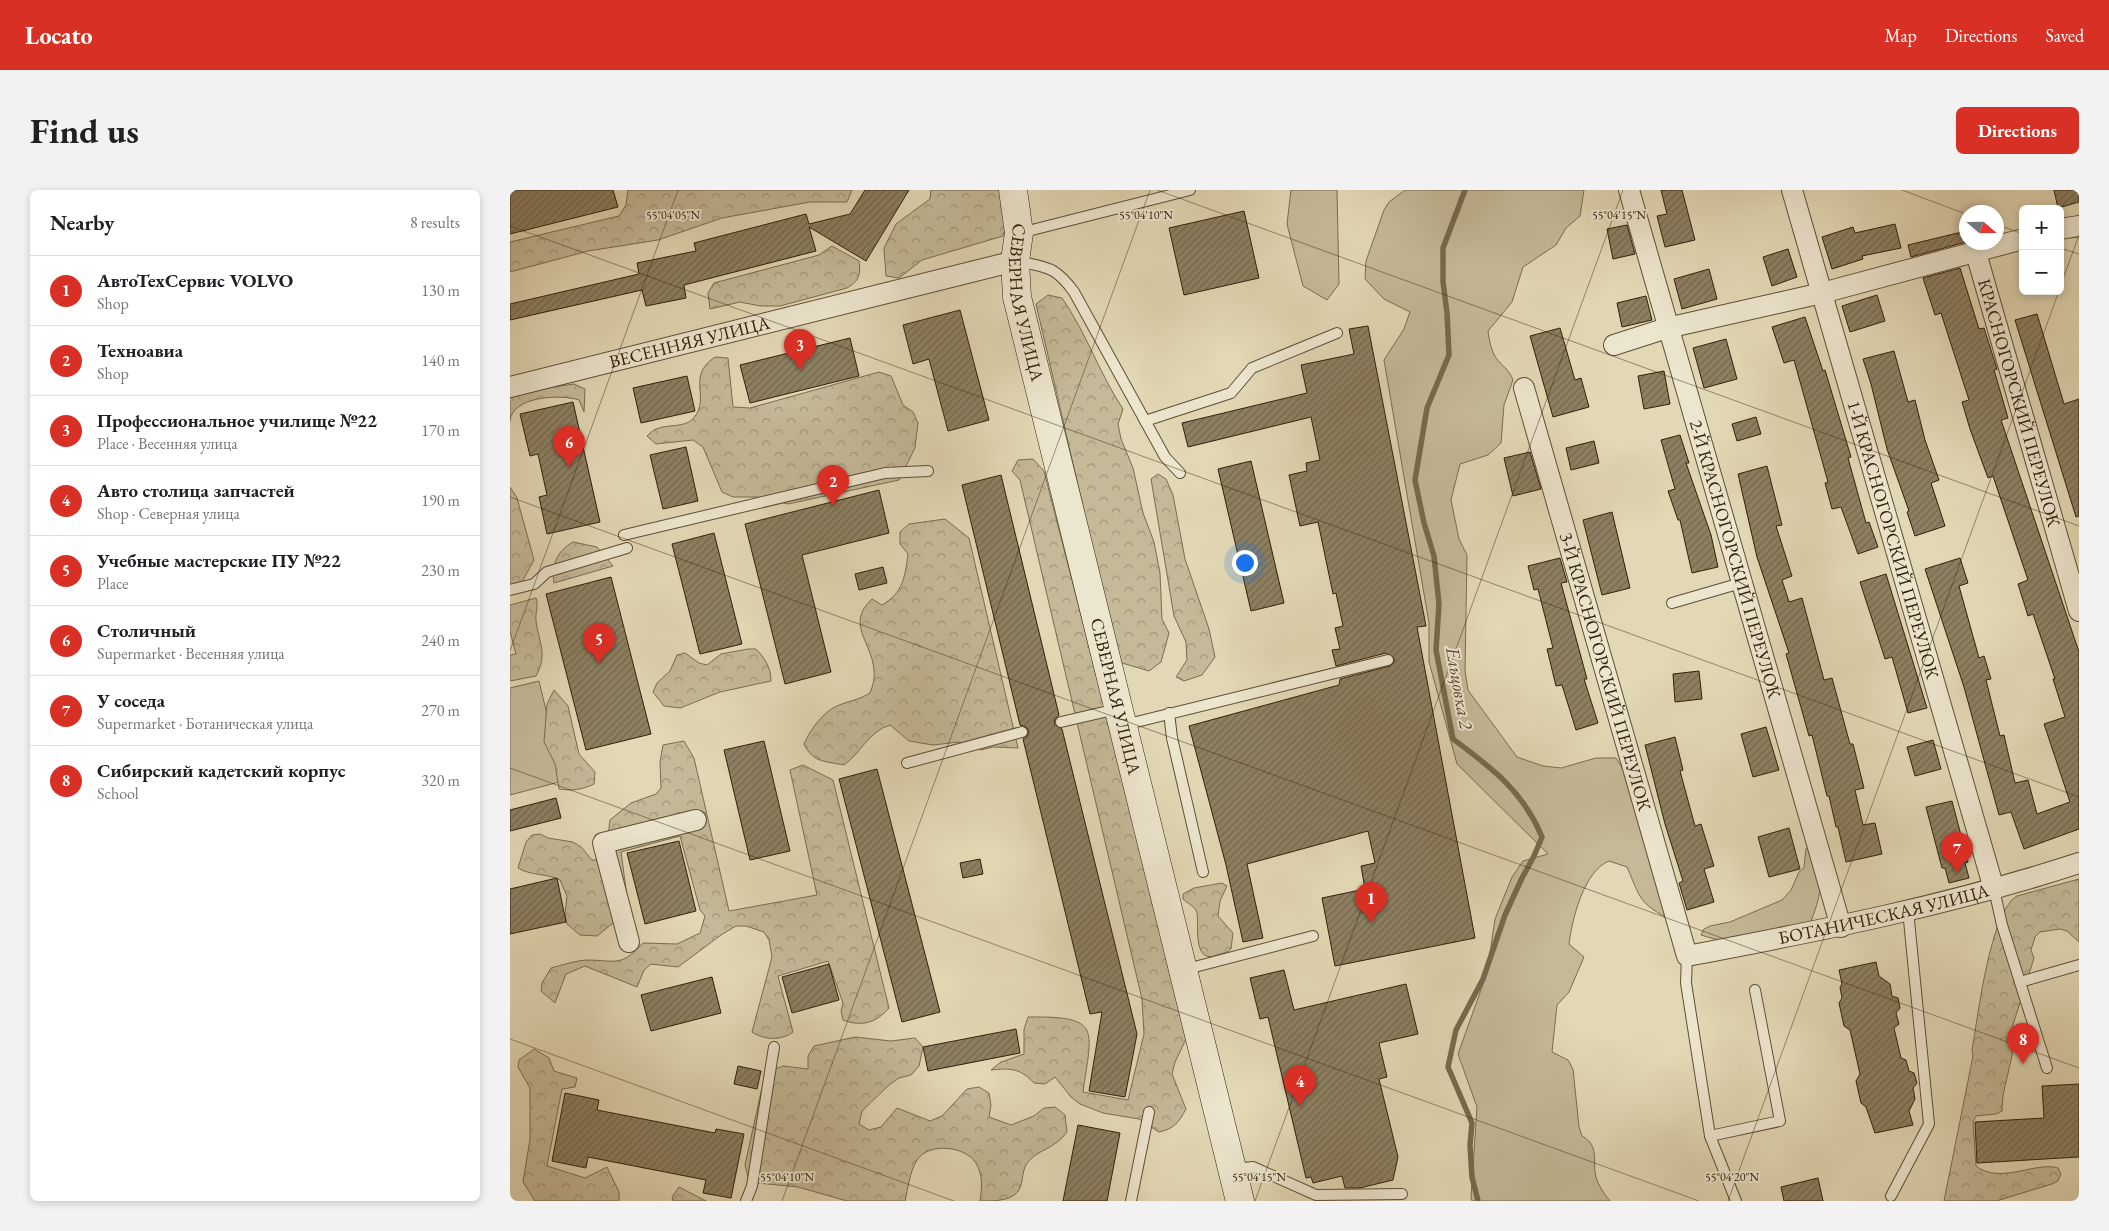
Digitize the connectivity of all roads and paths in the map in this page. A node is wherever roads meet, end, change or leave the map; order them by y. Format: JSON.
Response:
{"nodes":[{"id":1,"x":1013,"y":190,"type":"edge"},
{"id":2,"x":1190,"y":190,"type":"edge"},
{"id":3,"x":1629,"y":190,"type":"edge"},
{"id":4,"x":1792,"y":190,"type":"edge"},
{"id":5,"x":2079,"y":226,"type":"edge"},
{"id":6,"x":2064,"y":229,"type":"edge"},
{"id":7,"x":1020,"y":233,"type":"junction"},
{"id":8,"x":2019,"y":240,"type":"edge"},
{"id":9,"x":1976,"y":253,"type":"junction"},
{"id":10,"x":1015,"y":261,"type":"junction"},
{"id":11,"x":1822,"y":293,"type":"junction"},
{"id":12,"x":1667,"y":328,"type":"junction"},
{"id":13,"x":1337,"y":333,"type":"dead end"},
{"id":14,"x":1614,"y":345,"type":"dead end"},
{"id":15,"x":510,"y":387,"type":"edge"},
{"id":16,"x":1524,"y":388,"type":"dead end"},
{"id":17,"x":1145,"y":421,"type":"junction"},
{"id":18,"x":928,"y":471,"type":"dead end"},
{"id":19,"x":1180,"y":473,"type":"dead end"},
{"id":20,"x":624,"y":535,"type":"dead end"},
{"id":21,"x":627,"y":548,"type":"dead end"},
{"id":22,"x":1741,"y":583,"type":"junction"},
{"id":23,"x":510,"y":590,"type":"edge"},
{"id":24,"x":1672,"y":604,"type":"dead end"},
{"id":25,"x":2079,"y":611,"type":"edge"},
{"id":26,"x":1388,"y":660,"type":"dead end"},
{"id":27,"x":1169,"y":713,"type":"junction"},
{"id":28,"x":1120,"y":717,"type":"junction"},
{"id":29,"x":1061,"y":722,"type":"dead end"},
{"id":30,"x":1022,"y":732,"type":"dead end"},
{"id":31,"x":908,"y":763,"type":"dead end"},
{"id":32,"x":696,"y":820,"type":"dead end"},
{"id":33,"x":2079,"y":863,"type":"edge"},
{"id":34,"x":1203,"y":872,"type":"dead end"},
{"id":35,"x":1994,"y":889,"type":"junction"},
{"id":36,"x":1908,"y":910,"type":"junction"},
{"id":37,"x":1841,"y":926,"type":"junction"},
{"id":38,"x":1313,"y":936,"type":"dead end"},
{"id":39,"x":629,"y":942,"type":"dead end"},
{"id":40,"x":1687,"y":956,"type":"junction"},
{"id":41,"x":2079,"y":965,"type":"edge"},
{"id":42,"x":1182,"y":970,"type":"junction"},
{"id":43,"x":2020,"y":982,"type":"junction"},
{"id":44,"x":1755,"y":990,"type":"dead end"},
{"id":45,"x":774,"y":1046,"type":"dead end"},
{"id":46,"x":2047,"y":1068,"type":"dead end"},
{"id":47,"x":1149,"y":1112,"type":"dead end"},
{"id":48,"x":1710,"y":1136,"type":"junction"},
{"id":49,"x":1232,"y":1170,"type":"junction"},
{"id":50,"x":1402,"y":1194,"type":"dead end"},
{"id":51,"x":1891,"y":1196,"type":"dead end"},
{"id":52,"x":746,"y":1201,"type":"edge"},
{"id":53,"x":1131,"y":1201,"type":"edge"},
{"id":54,"x":1240,"y":1201,"type":"edge"},
{"id":55,"x":1736,"y":1201,"type":"edge"}],
"edges":[{"from":1,"to":7,"type":"street","name":"СЕВЕРНАЯ УЛИЦА"},
{"from":2,"to":7,"type":"lane"},
{"from":3,"to":12,"type":"street","name":"2-Й КРАСНОГОРСКИЙ ПЕРЕУЛОК"},
{"from":4,"to":11,"type":"street","name":"1-Й КРАСНОГОРСКИЙ ПЕРЕУЛОК"},
{"from":5,"to":6,"type":"street"},
{"from":7,"to":10,"type":"street","name":"СЕВЕРНАЯ УЛИЦА"},
{"from":8,"to":9,"type":"street"},
{"from":9,"to":11,"type":"street"},
{"from":9,"to":25,"type":"street","name":"КРАСНОГОРСКИЙ ПЕРЕУЛОК"},
{"from":10,"to":15,"type":"street","name":"ВЕСЕННЯЯ УЛИЦА"},
{"from":10,"to":17,"type":"lane"},
{"from":10,"to":28,"type":"street","name":"СЕВЕРНАЯ УЛИЦА"},
{"from":11,"to":12,"type":"street"},
{"from":11,"to":35,"type":"street","name":"1-Й КРАСНОГОРСКИЙ ПЕРЕУЛОК"},
{"from":12,"to":14,"type":"street"},
{"from":12,"to":22,"type":"street","name":"2-Й КРАСНОГОРСКИЙ ПЕРЕУЛОК"},
{"from":13,"to":17,"type":"lane"},
{"from":16,"to":40,"type":"street","name":"3-Й КРАСНОГОРСКИЙ ПЕРЕУЛОК"},
{"from":17,"to":19,"type":"lane"},
{"from":18,"to":20,"type":"lane"},
{"from":21,"to":23,"type":"lane"},
{"from":22,"to":24,"type":"lane"},
{"from":22,"to":37,"type":"street","name":"2-Й КРАСНОГОРСКИЙ ПЕРЕУЛОК"},
{"from":26,"to":27,"type":"lane"},
{"from":27,"to":28,"type":"lane"},
{"from":27,"to":34,"type":"lane"},
{"from":28,"to":29,"type":"lane"},
{"from":28,"to":42,"type":"street","name":"СЕВЕРНАЯ УЛИЦА"},
{"from":30,"to":31,"type":"lane"},
{"from":32,"to":39,"type":"street"},
{"from":33,"to":35,"type":"street","name":"БОТАНИЧЕСКАЯ УЛИЦА"},
{"from":35,"to":36,"type":"street","name":"БОТАНИЧЕСКАЯ УЛИЦА"},
{"from":35,"to":43,"type":"lane"},
{"from":36,"to":37,"type":"street","name":"БОТАНИЧЕСКАЯ УЛИЦА"},
{"from":36,"to":51,"type":"lane"},
{"from":37,"to":40,"type":"street","name":"БОТАНИЧЕСКАЯ УЛИЦА"},
{"from":38,"to":42,"type":"lane"},
{"from":40,"to":48,"type":"lane"},
{"from":41,"to":43,"type":"lane"},
{"from":42,"to":49,"type":"street","name":"СЕВЕРНАЯ УЛИЦА"},
{"from":43,"to":46,"type":"lane"},
{"from":44,"to":48,"type":"lane"},
{"from":45,"to":52,"type":"lane"},
{"from":47,"to":53,"type":"lane"},
{"from":48,"to":55,"type":"lane"},
{"from":49,"to":50,"type":"lane"},
{"from":49,"to":54,"type":"street","name":"СЕВЕРНАЯ УЛИЦА"}]}
